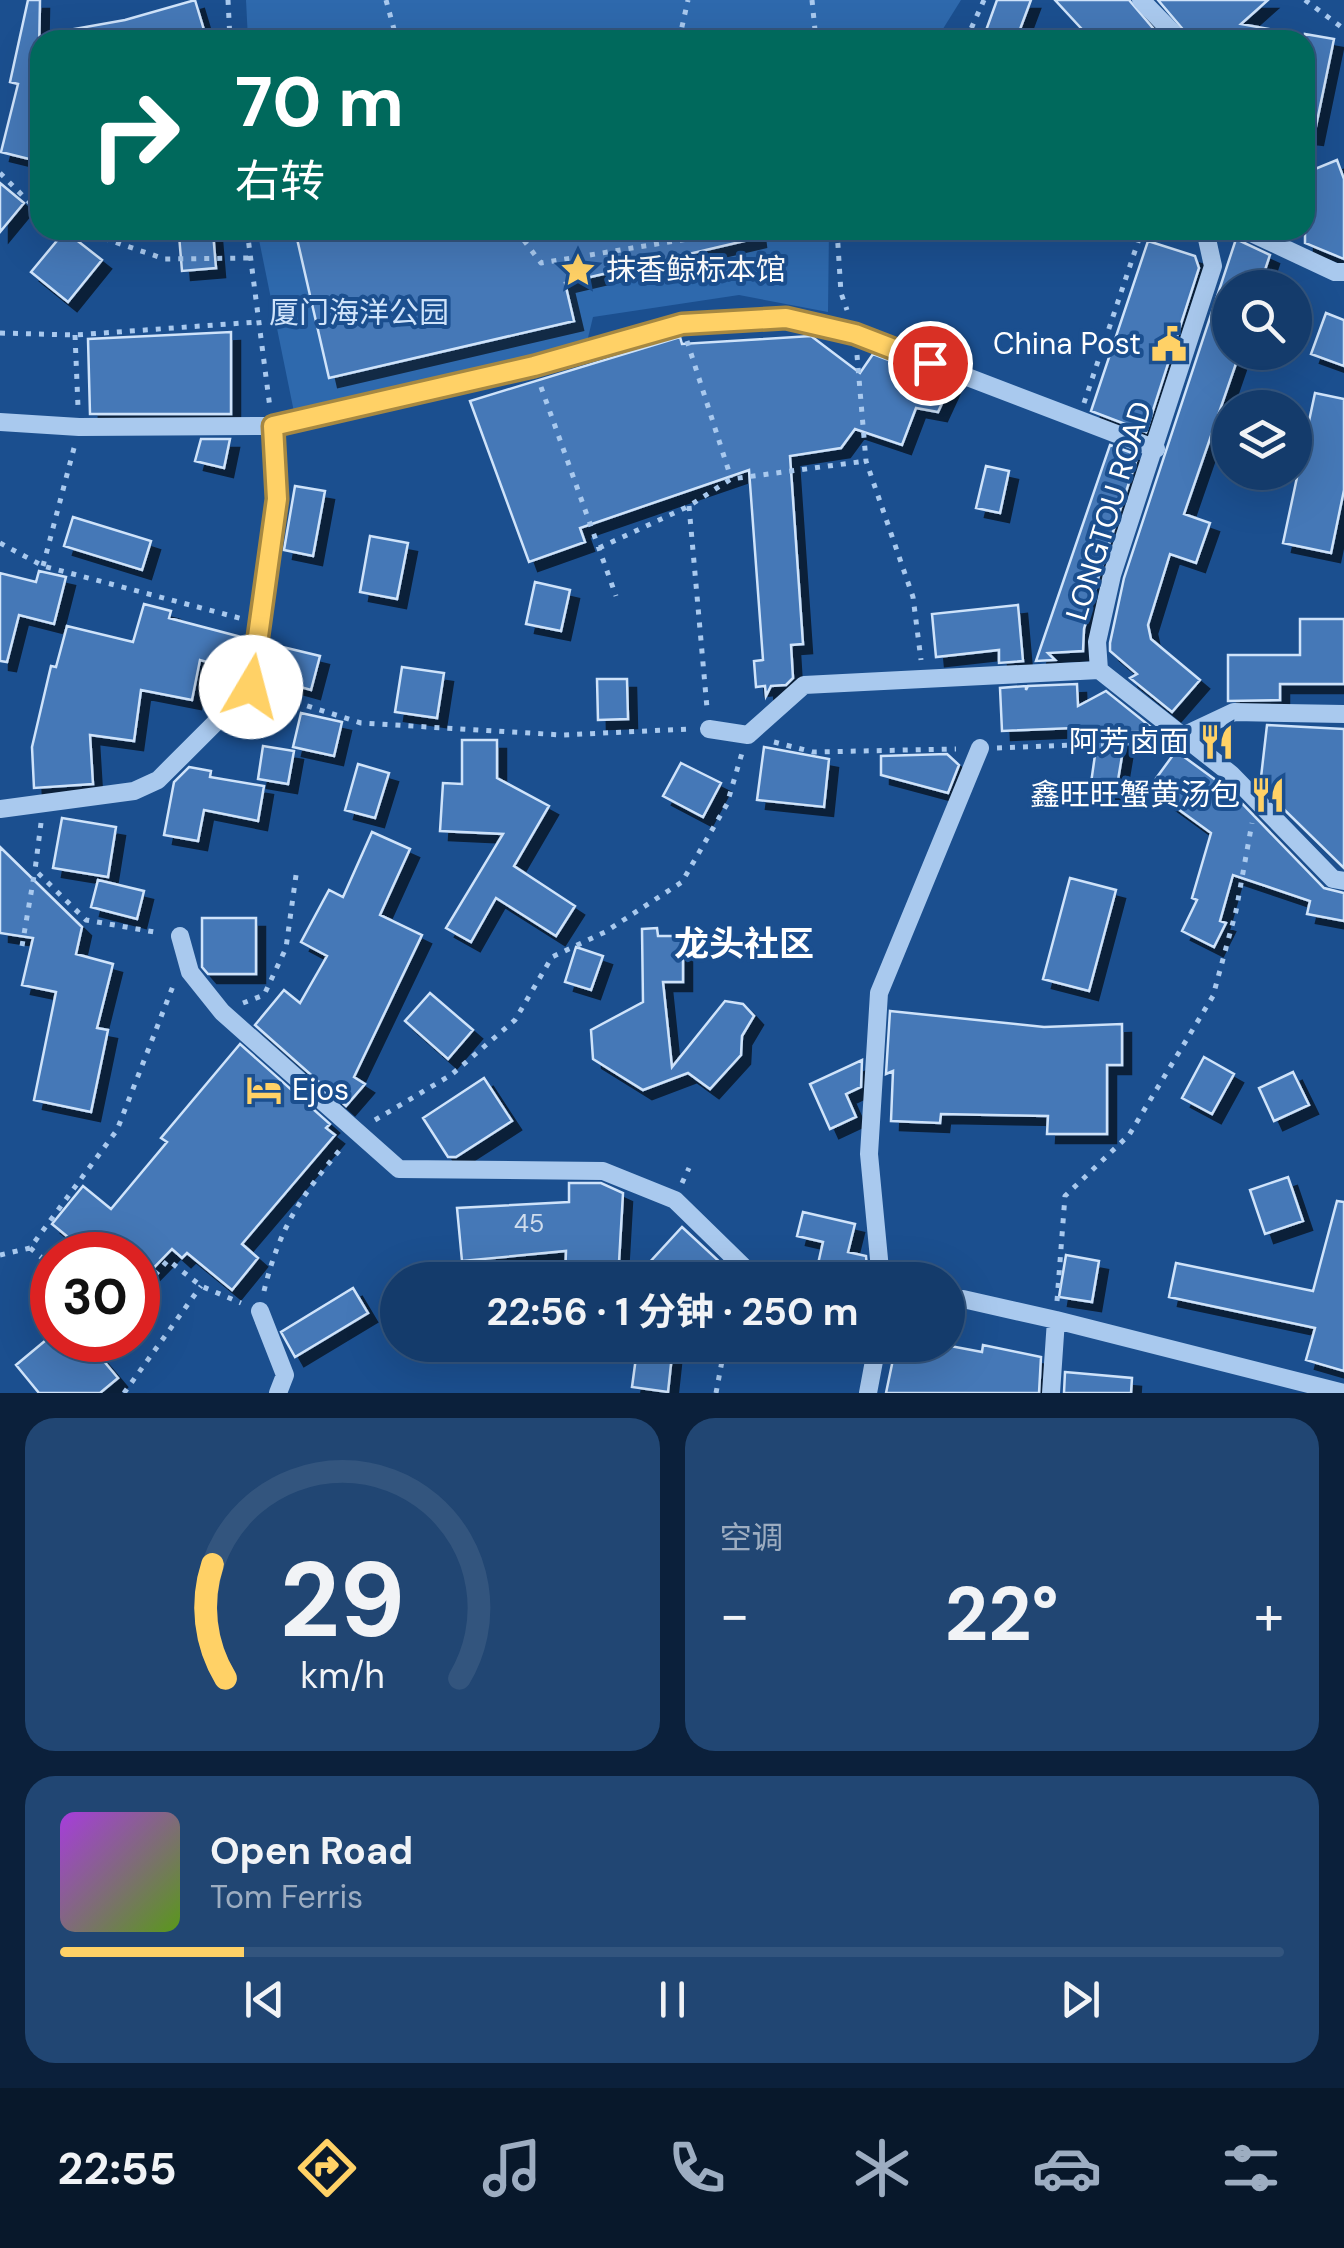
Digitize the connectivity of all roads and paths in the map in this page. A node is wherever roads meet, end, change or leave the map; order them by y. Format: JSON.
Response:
{"nodes":[{"id":1,"x":228,"y":0,"type":"edge"},
{"id":2,"x":386,"y":0,"type":"edge"},
{"id":3,"x":688,"y":0,"type":"edge"},
{"id":4,"x":812,"y":0,"type":"edge"},
{"id":5,"x":984,"y":0,"type":"edge"},
{"id":6,"x":1141,"y":0,"type":"edge"},
{"id":7,"x":1305,"y":0,"type":"edge"},
{"id":8,"x":1344,"y":29,"type":"edge"},
{"id":9,"x":230,"y":30,"type":"edge"},
{"id":10,"x":394,"y":30,"type":"edge"},
{"id":11,"x":680,"y":30,"type":"edge"},
{"id":12,"x":815,"y":30,"type":"edge"},
{"id":13,"x":970,"y":30,"type":"edge"},
{"id":14,"x":1170,"y":30,"type":"edge"},
{"id":15,"x":0,"y":173,"type":"edge"},
{"id":16,"x":30,"y":203,"type":"edge"},
{"id":17,"x":108,"y":240,"type":"edge"},
{"id":18,"x":248,"y":240,"type":"edge"},
{"id":19,"x":524,"y":240,"type":"edge"},
{"id":20,"x":681,"y":240,"type":"edge"},
{"id":21,"x":839,"y":240,"type":"edge"},
{"id":22,"x":1139,"y":240,"type":"edge"},
{"id":23,"x":1207,"y":240,"type":"edge"},
{"id":24,"x":1266,"y":240,"type":"edge"},
{"id":25,"x":250,"y":258,"type":"junction"},
{"id":26,"x":1344,"y":272,"type":"edge"},
{"id":27,"x":258,"y":322,"type":"junction"},
{"id":28,"x":682,"y":324,"type":"junction"},
{"id":29,"x":0,"y":333,"type":"edge"},
{"id":30,"x":75,"y":334,"type":"junction"},
{"id":31,"x":855,"y":334,"type":"junction"},
{"id":32,"x":534,"y":366,"type":"junction"},
{"id":33,"x":1079,"y":420,"type":"junction"},
{"id":34,"x":0,"y":422,"type":"edge"},
{"id":35,"x":273,"y":426,"type":"junction"},
{"id":36,"x":79,"y":427,"type":"junction"},
{"id":37,"x":1156,"y":450,"type":"junction"},
{"id":38,"x":866,"y":461,"type":"junction"},
{"id":39,"x":731,"y":480,"type":"junction"},
{"id":40,"x":690,"y":506,"type":"junction"},
{"id":41,"x":0,"y":543,"type":"edge"},
{"id":42,"x":599,"y":548,"type":"junction"},
{"id":43,"x":43,"y":566,"type":"junction"},
{"id":44,"x":616,"y":596,"type":"dead end"},
{"id":45,"x":260,"y":623,"type":"junction"},
{"id":46,"x":1099,"y":670,"type":"junction"},
{"id":47,"x":923,"y":678,"type":"junction"},
{"id":48,"x":251,"y":687,"type":"junction"},
{"id":49,"x":1344,"y":714,"type":"edge"},
{"id":50,"x":709,"y":728,"type":"junction"},
{"id":51,"x":748,"y":735,"type":"junction"},
{"id":52,"x":1183,"y":736,"type":"junction"},
{"id":53,"x":980,"y":748,"type":"dead end"},
{"id":54,"x":1260,"y":804,"type":"junction"},
{"id":55,"x":43,"y":806,"type":"junction"},
{"id":56,"x":0,"y":809,"type":"edge"},
{"id":57,"x":298,"y":868,"type":"dead end"},
{"id":58,"x":35,"y":870,"type":"junction"},
{"id":59,"x":1344,"y":881,"type":"edge"},
{"id":60,"x":180,"y":936,"type":"joint"},
{"id":61,"x":22,"y":946,"type":"dead end"},
{"id":62,"x":174,"y":983,"type":"dead end"},
{"id":63,"x":222,"y":1012,"type":"junction"},
{"id":64,"x":355,"y":1131,"type":"junction"},
{"id":65,"x":42,"y":1232,"type":"edge"},
{"id":66,"x":30,"y":1248,"type":"edge"},
{"id":67,"x":0,"y":1255,"type":"edge"},
{"id":68,"x":739,"y":1262,"type":"edge"},
{"id":69,"x":879,"y":1262,"type":"edge"},
{"id":70,"x":160,"y":1270,"type":"edge"},
{"id":71,"x":202,"y":1286,"type":"junction"},
{"id":72,"x":965,"y":1300,"type":"edge"},
{"id":73,"x":260,"y":1311,"type":"junction"},
{"id":74,"x":1056,"y":1320,"type":"junction"},
{"id":75,"x":722,"y":1362,"type":"edge"},
{"id":76,"x":874,"y":1362,"type":"edge"},
{"id":77,"x":124,"y":1393,"type":"edge"},
{"id":78,"x":278,"y":1393,"type":"edge"},
{"id":79,"x":716,"y":1393,"type":"edge"},
{"id":80,"x":868,"y":1393,"type":"edge"},
{"id":81,"x":1051,"y":1393,"type":"edge"},
{"id":82,"x":1344,"y":1393,"type":"edge"}],
"edges":[{"from":1,"to":9,"type":"path"},
{"from":2,"to":10,"type":"path"},
{"from":3,"to":11,"type":"path"},
{"from":4,"to":12,"type":"path"},
{"from":5,"to":13,"type":"path"},
{"from":6,"to":14,"type":"street"},
{"from":7,"to":8,"type":"path"},
{"from":15,"to":16,"type":"path"},
{"from":17,"to":25,"type":"path"},
{"from":18,"to":25,"type":"path"},
{"from":19,"to":20,"type":"path"},
{"from":21,"to":31,"type":"path"},
{"from":22,"to":33,"type":"path"},
{"from":23,"to":37,"type":"street","name":"LONGTOU ROAD"},
{"from":24,"to":26,"type":"street"},
{"from":25,"to":27,"type":"path"},
{"from":27,"to":30,"type":"path"},
{"from":27,"to":35,"type":"path"},
{"from":28,"to":31,"type":"street"},
{"from":28,"to":32,"type":"street"},
{"from":28,"to":39,"type":"path"},
{"from":29,"to":30,"type":"path"},
{"from":30,"to":36,"type":"path"},
{"from":31,"to":33,"type":"street"},
{"from":31,"to":38,"type":"path"},
{"from":32,"to":35,"type":"street"},
{"from":32,"to":42,"type":"path"},
{"from":33,"to":37,"type":"street"},
{"from":34,"to":36,"type":"street"},
{"from":35,"to":36,"type":"street"},
{"from":35,"to":45,"type":"street"},
{"from":36,"to":43,"type":"path"},
{"from":37,"to":46,"type":"street","name":"LONGTOU ROAD"},
{"from":38,"to":39,"type":"path"},
{"from":38,"to":47,"type":"path"},
{"from":39,"to":40,"type":"path"},
{"from":40,"to":42,"type":"path"},
{"from":40,"to":50,"type":"path"},
{"from":41,"to":43,"type":"path"},
{"from":42,"to":44,"type":"path"},
{"from":43,"to":45,"type":"path"},
{"from":45,"to":48,"type":"street"},
{"from":46,"to":47,"type":"street"},
{"from":46,"to":52,"type":"street"},
{"from":47,"to":51,"type":"street"},
{"from":48,"to":50,"type":"path"},
{"from":48,"to":55,"type":"street"},
{"from":49,"to":52,"type":"street"},
{"from":50,"to":51,"type":"street"},
{"from":51,"to":64,"type":"path"},
{"from":52,"to":54,"type":"street"},
{"from":53,"to":69,"type":"street"},
{"from":54,"to":59,"type":"street"},
{"from":54,"to":74,"type":"path"},
{"from":55,"to":56,"type":"street"},
{"from":55,"to":58,"type":"path"},
{"from":57,"to":63,"type":"path"},
{"from":58,"to":60,"type":"path"},
{"from":58,"to":61,"type":"path"},
{"from":60,"to":63,"type":"street"},
{"from":62,"to":65,"type":"path"},
{"from":63,"to":64,"type":"street"},
{"from":64,"to":68,"type":"street"},
{"from":64,"to":73,"type":"path"},
{"from":66,"to":67,"type":"path"},
{"from":70,"to":71,"type":"path"},
{"from":71,"to":73,"type":"path"},
{"from":71,"to":77,"type":"path"},
{"from":72,"to":74,"type":"street"},
{"from":73,"to":78,"type":"street"},
{"from":74,"to":81,"type":"street"},
{"from":74,"to":82,"type":"street"},
{"from":75,"to":79,"type":"path"},
{"from":76,"to":80,"type":"street"}]}
